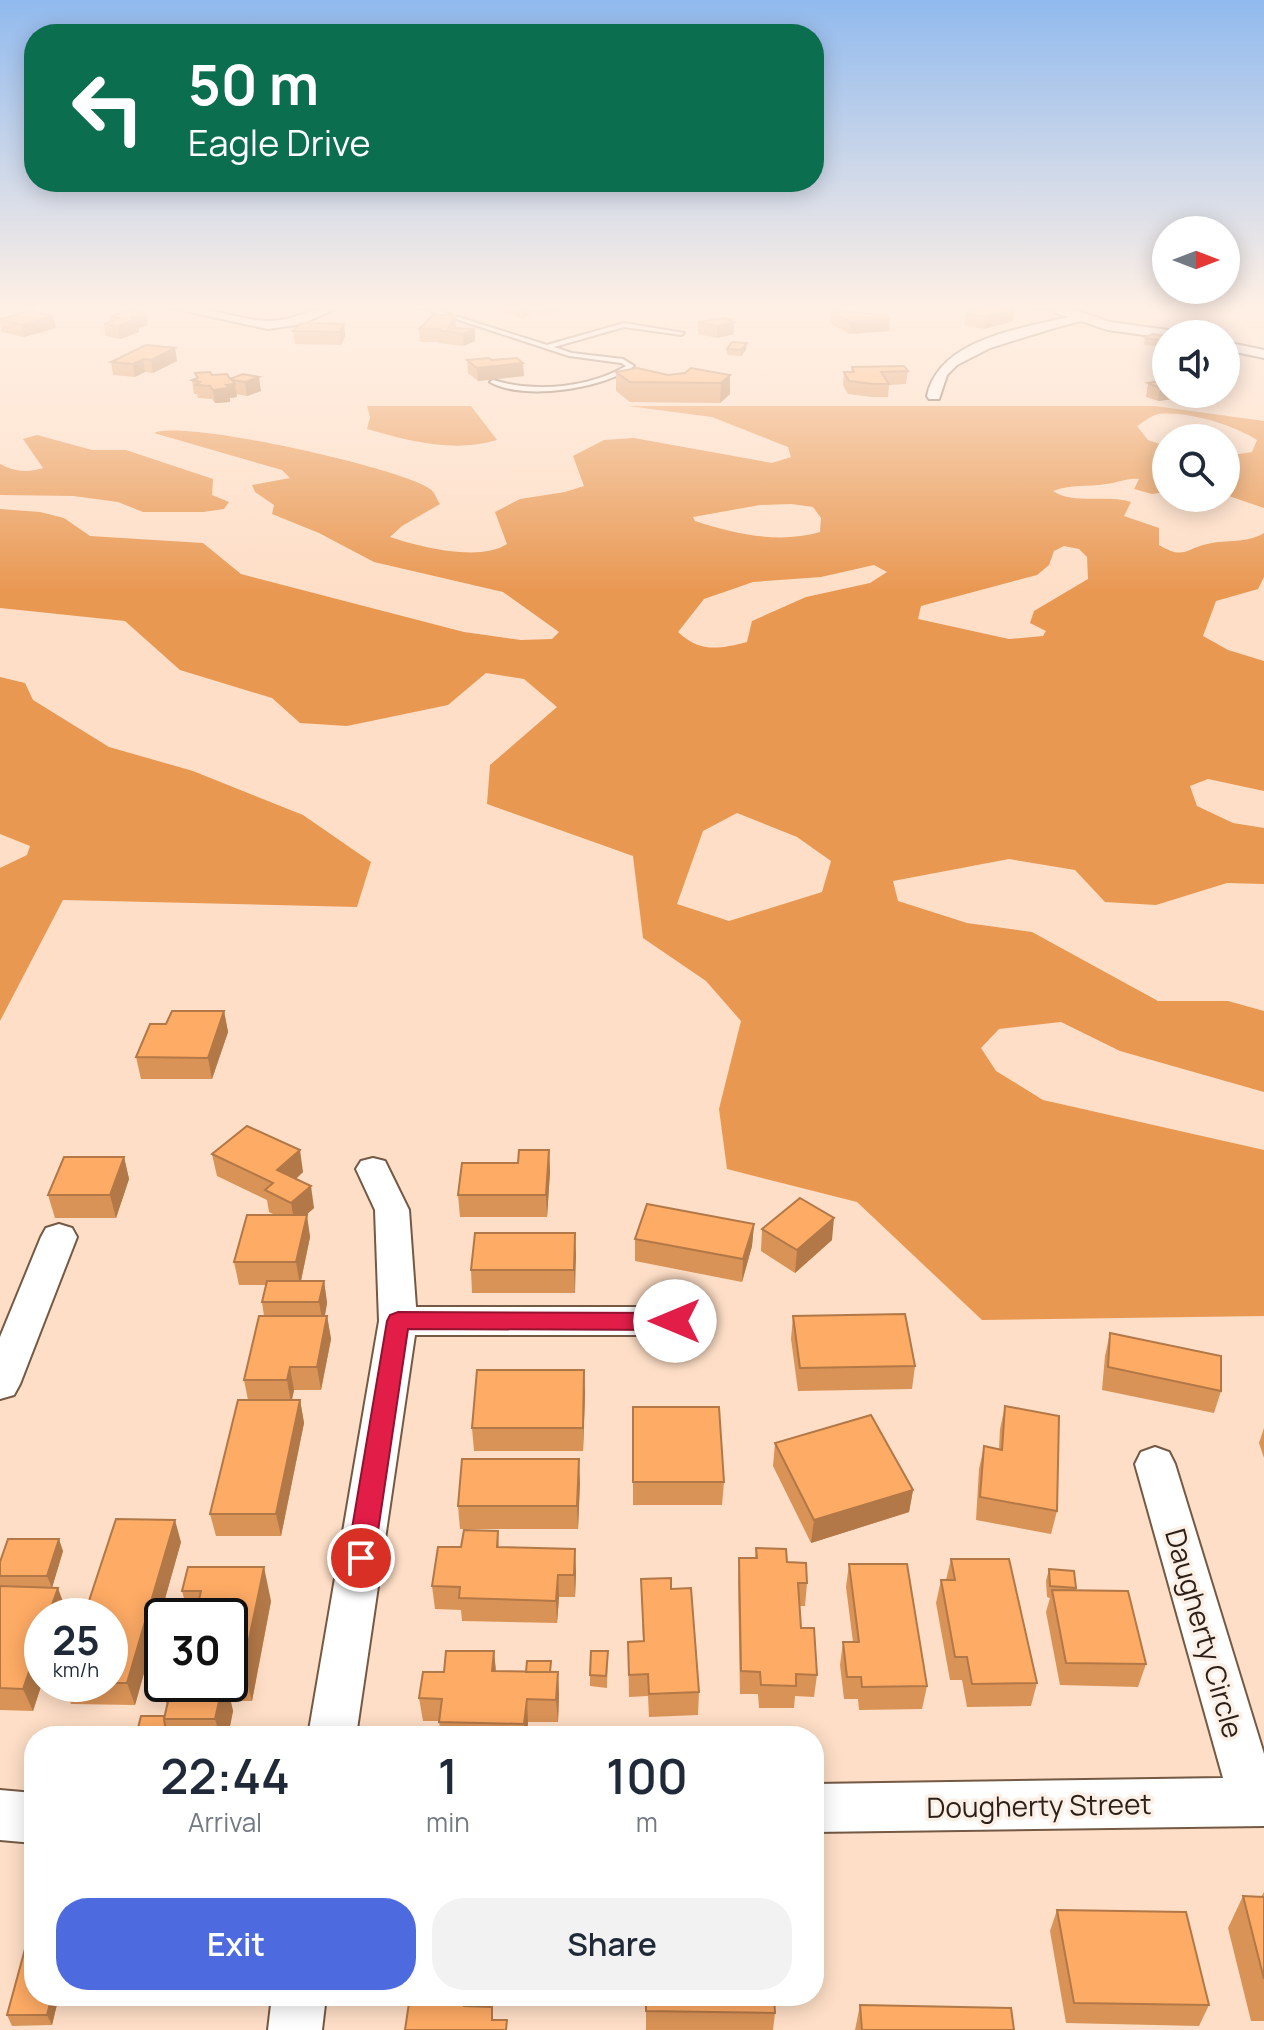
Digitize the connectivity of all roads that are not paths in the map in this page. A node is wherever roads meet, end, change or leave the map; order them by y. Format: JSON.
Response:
{"nodes":[{"id":1,"x":373,"y":1169,"type":"dead end"},
{"id":2,"x":59,"y":1237,"type":"dead end"},
{"id":3,"x":398,"y":1321,"type":"junction"},
{"id":4,"x":675,"y":1321,"type":"dead end"},
{"id":5,"x":0,"y":1384,"type":"edge"},
{"id":6,"x":1155,"y":1464,"type":"dead end"},
{"id":7,"x":334,"y":1726,"type":"edge"},
{"id":8,"x":1259,"y":1802,"type":"edge"},
{"id":9,"x":824,"y":1808,"type":"edge"},
{"id":10,"x":0,"y":1815,"type":"edge"},
{"id":11,"x":24,"y":1817,"type":"edge"},
{"id":12,"x":298,"y":2006,"type":"edge"},
{"id":13,"x":295,"y":2030,"type":"edge"}],
"edges":[{"from":1,"to":3,"type":"street"},
{"from":2,"to":5,"type":"street"},
{"from":3,"to":4,"type":"street"},
{"from":3,"to":7,"type":"street"},
{"from":6,"to":8,"type":"street","name":"Daugherty Circle"},
{"from":8,"to":9,"type":"street","name":"Dougherty Street"},
{"from":10,"to":11,"type":"street"},
{"from":12,"to":13,"type":"street"}]}
